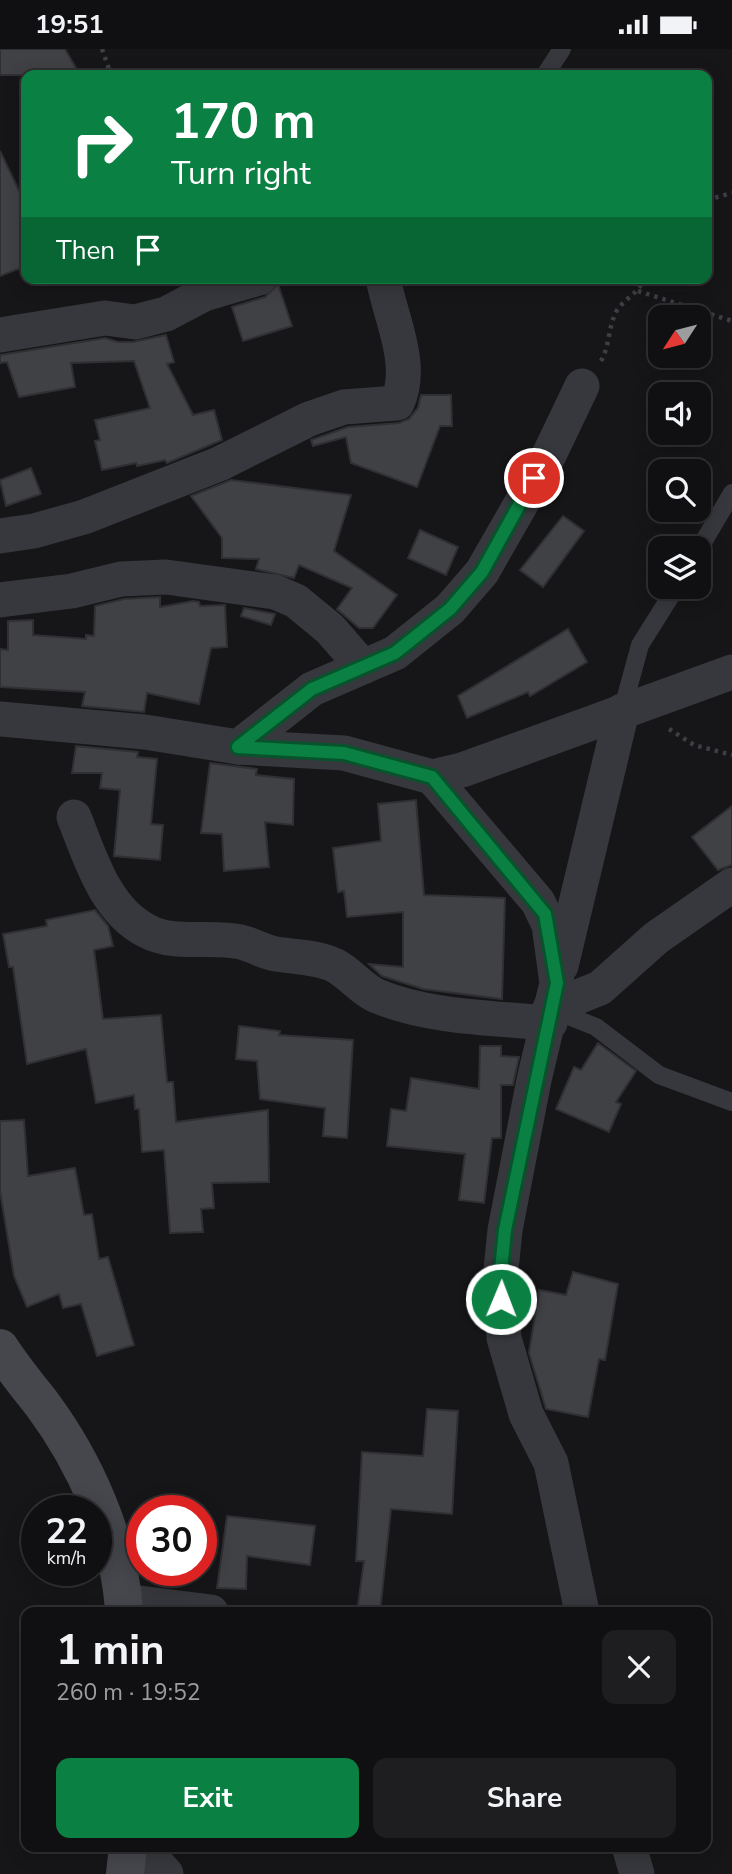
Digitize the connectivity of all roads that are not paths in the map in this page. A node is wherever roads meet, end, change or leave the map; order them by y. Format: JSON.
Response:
{"nodes":[{"id":1,"x":562,"y":49,"type":"edge"},
{"id":2,"x":548,"y":70,"type":"edge"},
{"id":3,"x":238,"y":284,"type":"edge"},
{"id":4,"x":384,"y":284,"type":"edge"},
{"id":5,"x":0,"y":335,"type":"edge"},
{"id":6,"x":582,"y":386,"type":"road end"},
{"id":7,"x":732,"y":493,"type":"edge"},
{"id":8,"x":0,"y":536,"type":"edge"},
{"id":9,"x":707,"y":536,"type":"edge"},
{"id":10,"x":669,"y":599,"type":"edge"},
{"id":11,"x":0,"y":600,"type":"edge"},
{"id":12,"x":363,"y":667,"type":"junction"},
{"id":13,"x":732,"y":672,"type":"edge"},
{"id":14,"x":631,"y":709,"type":"junction"},
{"id":15,"x":0,"y":719,"type":"edge"},
{"id":16,"x":238,"y":747,"type":"junction"},
{"id":17,"x":432,"y":777,"type":"junction"},
{"id":18,"x":74,"y":817,"type":"dead end"},
{"id":19,"x":732,"y":885,"type":"edge"},
{"id":20,"x":552,"y":1005,"type":"junction"},
{"id":21,"x":732,"y":1103,"type":"edge"},
{"id":22,"x":0,"y":1348,"type":"edge"},
{"id":23,"x":11,"y":1380,"type":"edge"},
{"id":24,"x":124,"y":1606,"type":"edge"},
{"id":25,"x":581,"y":1607,"type":"edge"},
{"id":26,"x":127,"y":1852,"type":"edge"},
{"id":27,"x":146,"y":1852,"type":"edge"},
{"id":28,"x":631,"y":1852,"type":"edge"},
{"id":29,"x":125,"y":1874,"type":"edge"},
{"id":30,"x":166,"y":1874,"type":"edge"},
{"id":31,"x":637,"y":1874,"type":"edge"}],
"edges":[{"from":1,"to":2,"type":"lane"},
{"from":3,"to":5,"type":"street"},
{"from":4,"to":8,"type":"street"},
{"from":6,"to":12,"type":"street"},
{"from":7,"to":9,"type":"lane"},
{"from":10,"to":14,"type":"lane"},
{"from":11,"to":12,"type":"street"},
{"from":12,"to":16,"type":"street"},
{"from":13,"to":14,"type":"street"},
{"from":14,"to":17,"type":"street"},
{"from":14,"to":20,"type":"street"},
{"from":15,"to":16,"type":"street"},
{"from":16,"to":17,"type":"street"},
{"from":17,"to":20,"type":"street"},
{"from":18,"to":20,"type":"street"},
{"from":19,"to":20,"type":"street"},
{"from":20,"to":21,"type":"lane"},
{"from":20,"to":25,"type":"street"},
{"from":22,"to":23,"type":"street"},
{"from":23,"to":24,"type":"street"},
{"from":26,"to":29,"type":"street"},
{"from":27,"to":30,"type":"street"},
{"from":28,"to":31,"type":"street"}]}
